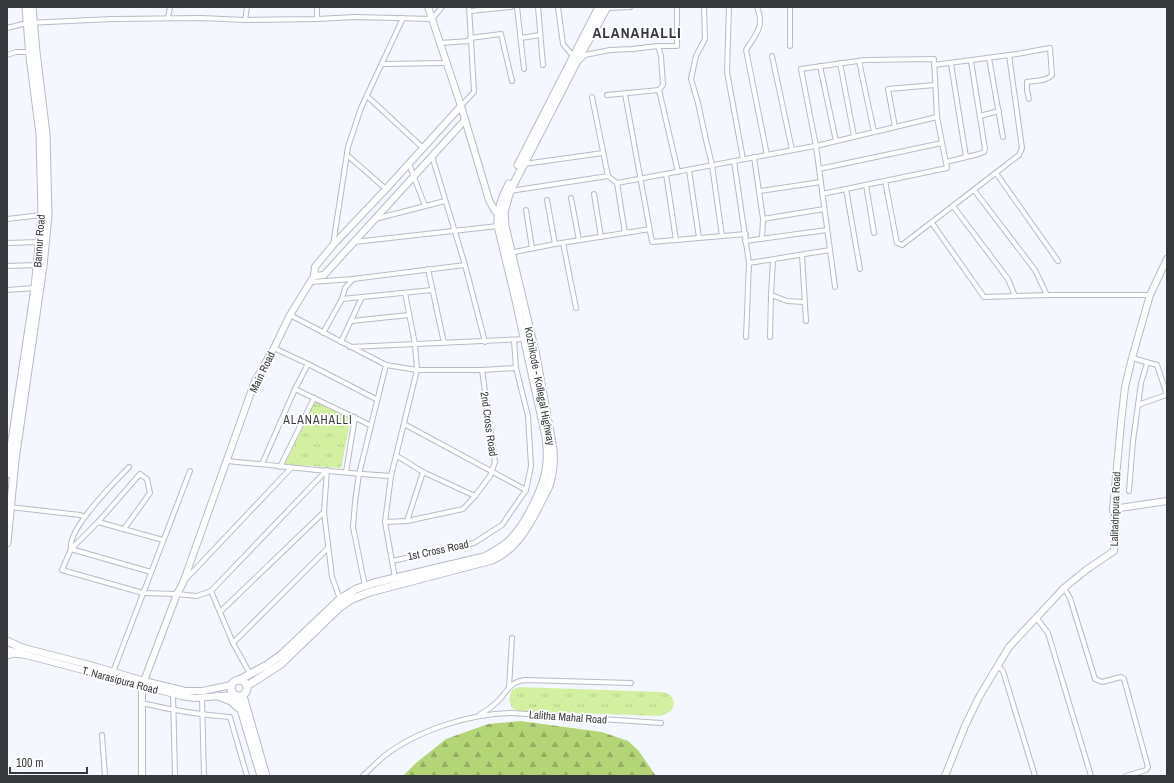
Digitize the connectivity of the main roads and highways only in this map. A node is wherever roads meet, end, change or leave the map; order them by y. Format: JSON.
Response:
{"nodes":[{"id":1,"x":26,"y":7,"type":"edge"},
{"id":2,"x":32,"y":7,"type":"edge"},
{"id":3,"x":604,"y":7,"type":"edge"},
{"id":4,"x":30,"y":23,"type":"junction"},
{"id":5,"x":576,"y":58,"type":"junction"},
{"id":6,"x":508,"y":191,"type":"junction"},
{"id":7,"x":502,"y":213,"type":"junction"},
{"id":8,"x":45,"y":215,"type":"junction"},
{"id":9,"x":508,"y":253,"type":"junction"},
{"id":10,"x":19,"y":409,"type":"junction"},
{"id":11,"x":10,"y":459,"type":"edge"},
{"id":12,"x":7,"y":474,"type":"edge"},
{"id":13,"x":7,"y":543,"type":"edge"},
{"id":14,"x":327,"y":616,"type":"junction"},
{"id":15,"x":7,"y":643,"type":"edge"},
{"id":16,"x":7,"y":655,"type":"edge"},
{"id":17,"x":260,"y":678,"type":"junction"},
{"id":18,"x":239,"y":680,"type":"junction"},
{"id":19,"x":247,"y":686,"type":"junction"},
{"id":20,"x":238,"y":695,"type":"junction"},
{"id":21,"x":218,"y":696,"type":"road end"},
{"id":22,"x":241,"y":710,"type":"junction"},
{"id":23,"x":249,"y":714,"type":"junction"},
{"id":24,"x":260,"y":776,"type":"edge"},
{"id":25,"x":266,"y":776,"type":"edge"}],
"edges":[{"from":1,"to":4,"type":"main road","name":"Bannur Road"},
{"from":2,"to":4,"type":"main road"},
{"from":3,"to":5,"type":"main road","name":"Kozhikode - Kollegal Highway"},
{"from":4,"to":8,"type":"main road","name":"Bannur Road"},
{"from":4,"to":8,"type":"main road"},
{"from":5,"to":6,"type":"main road","name":"Kozhikode - Kollegal Highway"},
{"from":5,"to":6,"type":"main road","name":"Kozhikode - Kollegal Highway"},
{"from":6,"to":7,"type":"main road","name":"Kozhikode - Kollegal Highway"},
{"from":7,"to":9,"type":"main road","name":"Kozhikode - Kollegal Highway"},
{"from":7,"to":9,"type":"main road","name":"Kozhikode - Kollegal Highway"},
{"from":8,"to":10,"type":"main road","name":"Bannur Road"},
{"from":8,"to":10,"type":"main road"},
{"from":9,"to":14,"type":"main road","name":"Kozhikode - Kollegal Highway"},
{"from":9,"to":14,"type":"main road","name":"Kozhikode - Kollegal Highway"},
{"from":10,"to":11,"type":"main road","name":"Bannur Road"},
{"from":11,"to":12,"type":"main road","name":"Bannur Road"},
{"from":11,"to":13,"type":"main road"},
{"from":14,"to":17,"type":"main road","name":"Kozhikode - Kollegal Highway"},
{"from":14,"to":18,"type":"main road","name":"Kozhikode - Kollegal Highway"},
{"from":15,"to":16,"type":"main road"},
{"from":17,"to":19,"type":"main road","name":"Kozhikode - Kollegal Highway"},
{"from":17,"to":23,"type":"main road"},
{"from":18,"to":19,"type":"main road"},
{"from":18,"to":20,"type":"main road"},
{"from":19,"to":20,"type":"main road"},
{"from":20,"to":22,"type":"main road"},
{"from":20,"to":23,"type":"main road"},
{"from":21,"to":22,"type":"main road"},
{"from":22,"to":24,"type":"main road"},
{"from":23,"to":25,"type":"main road"}]}
